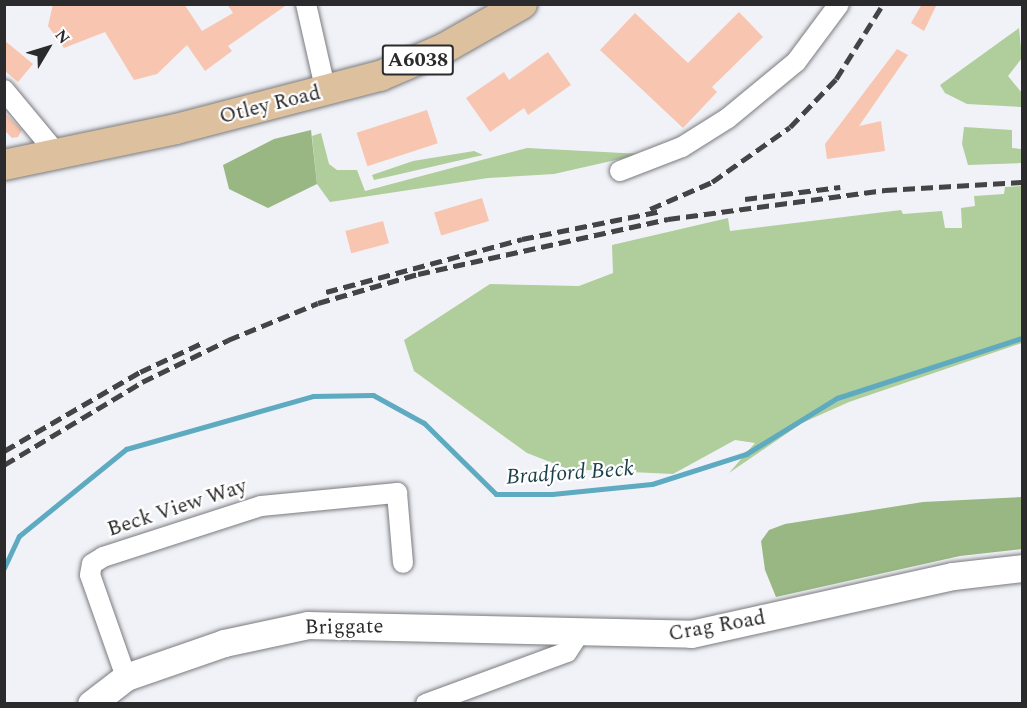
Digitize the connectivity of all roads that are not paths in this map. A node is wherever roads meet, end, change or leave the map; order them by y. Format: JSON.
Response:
{"nodes":[{"id":1,"x":306,"y":4,"type":"edge"},
{"id":2,"x":522,"y":4,"type":"edge"},
{"id":3,"x":839,"y":4,"type":"edge"},
{"id":4,"x":4,"y":90,"type":"edge"},
{"id":5,"x":326,"y":92,"type":"junction"},
{"id":6,"x":58,"y":155,"type":"junction"},
{"id":7,"x":16,"y":163,"type":"edge"},
{"id":8,"x":620,"y":171,"type":"dead end"},
{"id":9,"x":4,"y":179,"type":"edge"},
{"id":10,"x":403,"y":563,"type":"dead end"},
{"id":11,"x":1023,"y":568,"type":"edge"},
{"id":12,"x":578,"y":635,"type":"junction"},
{"id":13,"x":126,"y":677,"type":"junction"},
{"id":14,"x":91,"y":704,"type":"edge"},
{"id":15,"x":426,"y":704,"type":"edge"}],
"edges":[{"from":1,"to":5,"type":"street"},
{"from":2,"to":5,"type":"main road","name":"Otley Road","number":"A6038"},
{"from":3,"to":8,"type":"street"},
{"from":4,"to":6,"type":"street"},
{"from":5,"to":6,"type":"main road","name":"Otley Road","number":"A6038"},
{"from":6,"to":7,"type":"main road","name":"Otley Road","number":"A6038"},
{"from":7,"to":9,"type":"main road"},
{"from":10,"to":13,"type":"street","name":"Beck View Way"},
{"from":11,"to":12,"type":"main road","name":"Crag Road"},
{"from":12,"to":13,"type":"main road","name":"Briggate"},
{"from":12,"to":15,"type":"street"},
{"from":13,"to":14,"type":"main road","name":"Briggate"}]}
